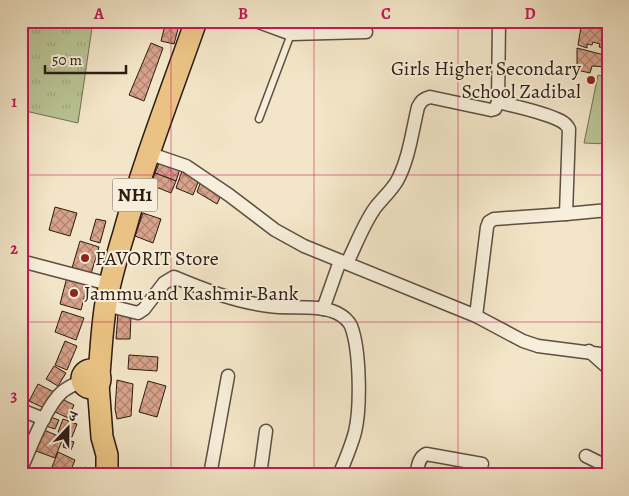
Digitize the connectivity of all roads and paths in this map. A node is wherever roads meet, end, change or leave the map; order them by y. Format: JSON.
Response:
{"nodes":[{"id":1,"x":188,"y":21,"type":"edge"},
{"id":2,"x":196,"y":21,"type":"edge"},
{"id":3,"x":256,"y":21,"type":"edge"},
{"id":4,"x":499,"y":21,"type":"edge"},
{"id":5,"x":366,"y":32,"type":"dead end"},
{"id":6,"x":291,"y":34,"type":"junction"},
{"id":7,"x":498,"y":102,"type":"junction"},
{"id":8,"x":259,"y":119,"type":"dead end"},
{"id":9,"x":148,"y":153,"type":"junction"},
{"id":10,"x":608,"y":210,"type":"edge"},
{"id":11,"x":566,"y":214,"type":"junction"},
{"id":12,"x":21,"y":261,"type":"edge"},
{"id":13,"x":344,"y":262,"type":"junction"},
{"id":14,"x":101,"y":282,"type":"junction"},
{"id":15,"x":106,"y":305,"type":"junction"},
{"id":16,"x":323,"y":309,"type":"junction"},
{"id":17,"x":476,"y":316,"type":"junction"},
{"id":18,"x":589,"y":351,"type":"junction"},
{"id":19,"x":608,"y":355,"type":"edge"},
{"id":20,"x":608,"y":368,"type":"edge"},
{"id":21,"x":228,"y":376,"type":"dead end"},
{"id":22,"x":91,"y":379,"type":"junction"},
{"id":23,"x":21,"y":410,"type":"edge"},
{"id":24,"x":44,"y":419,"type":"junction"},
{"id":25,"x":266,"y":431,"type":"dead end"},
{"id":26,"x":586,"y":456,"type":"dead end"},
{"id":27,"x":482,"y":464,"type":"dead end"},
{"id":28,"x":608,"y":467,"type":"edge"},
{"id":29,"x":21,"y":469,"type":"edge"},
{"id":30,"x":108,"y":471,"type":"edge"},
{"id":31,"x":210,"y":475,"type":"edge"},
{"id":32,"x":260,"y":475,"type":"edge"},
{"id":33,"x":339,"y":475,"type":"edge"},
{"id":34,"x":416,"y":475,"type":"edge"}],
"edges":[{"from":1,"to":14,"type":"highway","number":"NH1"},
{"from":2,"to":9,"type":"highway","number":"NH1"},
{"from":3,"to":6,"type":"street"},
{"from":4,"to":7,"type":"street"},
{"from":5,"to":6,"type":"street"},
{"from":6,"to":8,"type":"lane"},
{"from":7,"to":11,"type":"street"},
{"from":7,"to":13,"type":"street"},
{"from":9,"to":13,"type":"street"},
{"from":9,"to":15,"type":"highway","number":"NH1"},
{"from":10,"to":11,"type":"street"},
{"from":11,"to":17,"type":"street"},
{"from":12,"to":14,"type":"street"},
{"from":13,"to":16,"type":"street"},
{"from":13,"to":17,"type":"street"},
{"from":14,"to":22,"type":"highway","number":"NH1"},
{"from":15,"to":16,"type":"street"},
{"from":15,"to":22,"type":"highway","number":"NH1"},
{"from":16,"to":33,"type":"street"},
{"from":17,"to":18,"type":"street"},
{"from":18,"to":19,"type":"street"},
{"from":18,"to":20,"type":"street"},
{"from":21,"to":31,"type":"street"},
{"from":22,"to":24,"type":"street"},
{"from":22,"to":30,"type":"highway","number":"NH1"},
{"from":23,"to":24,"type":"street"},
{"from":24,"to":29,"type":"street"},
{"from":25,"to":32,"type":"street"},
{"from":26,"to":28,"type":"street"},
{"from":27,"to":34,"type":"street"}]}
